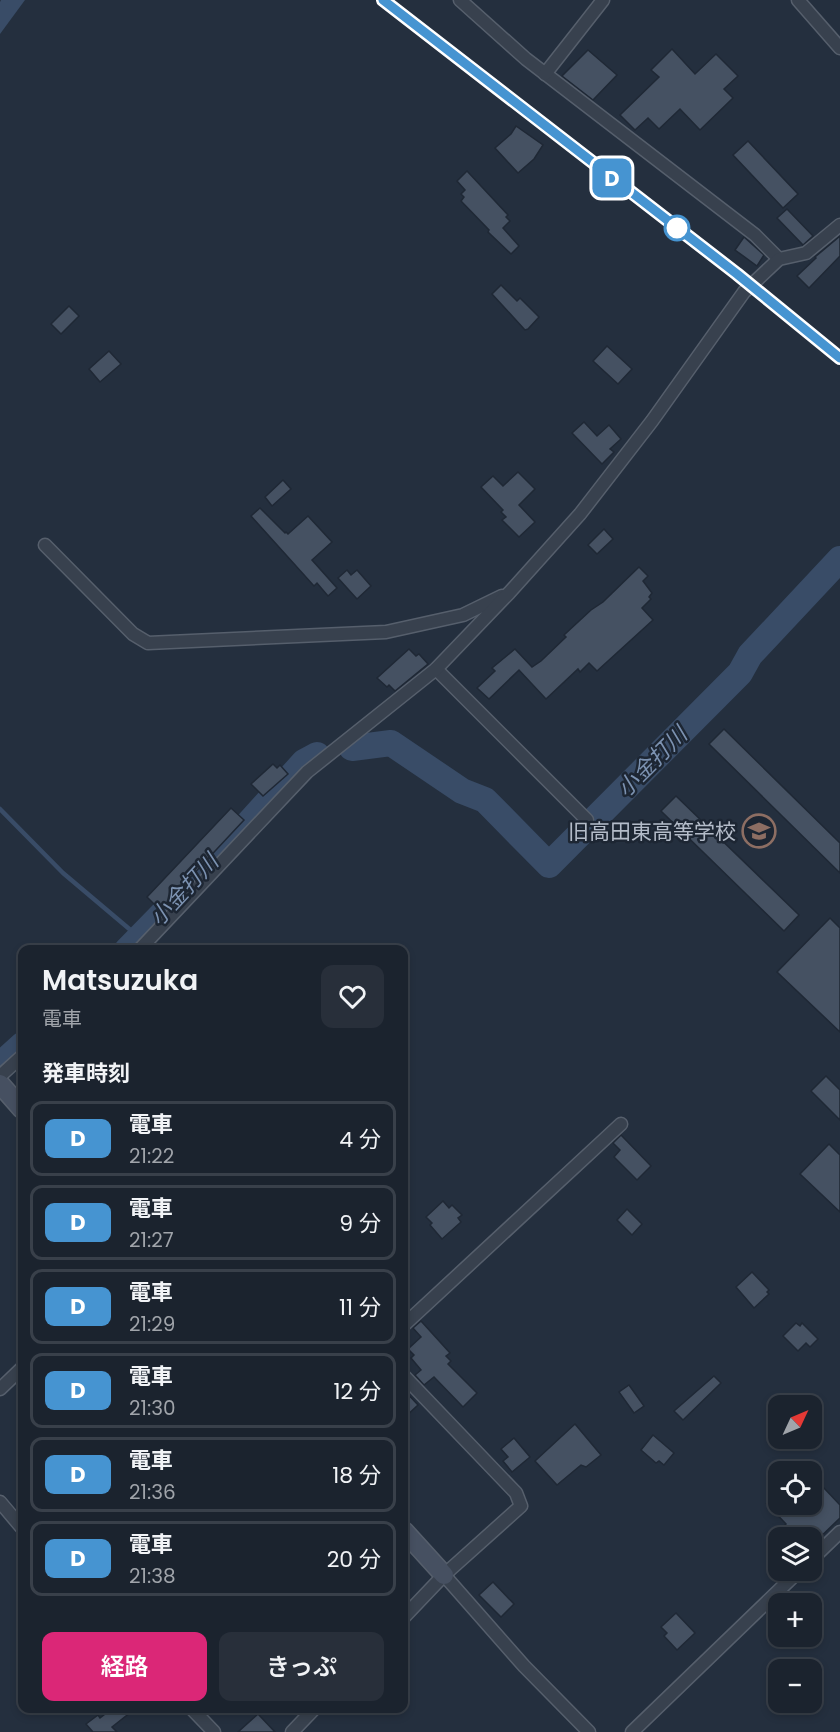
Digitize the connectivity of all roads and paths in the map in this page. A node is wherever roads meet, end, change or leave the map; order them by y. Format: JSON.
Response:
{"nodes":[{"id":1,"x":460,"y":0,"type":"edge"},
{"id":2,"x":603,"y":0,"type":"edge"},
{"id":3,"x":798,"y":0,"type":"edge"},
{"id":4,"x":840,"y":48,"type":"edge"},
{"id":5,"x":545,"y":74,"type":"junction"},
{"id":6,"x":840,"y":225,"type":"edge"},
{"id":7,"x":779,"y":259,"type":"junction"},
{"id":8,"x":45,"y":545,"type":"dead end"},
{"id":9,"x":509,"y":593,"type":"junction"},
{"id":10,"x":436,"y":669,"type":"junction"},
{"id":11,"x":587,"y":820,"type":"dead end"},
{"id":12,"x":144,"y":945,"type":"edge"},
{"id":13,"x":18,"y":1060,"type":"edge"},
{"id":14,"x":0,"y":1076,"type":"edge"},
{"id":15,"x":0,"y":1084,"type":"edge"},
{"id":16,"x":18,"y":1104,"type":"edge"},
{"id":17,"x":621,"y":1124,"type":"dead end"},
{"id":18,"x":408,"y":1321,"type":"edge"},
{"id":19,"x":18,"y":1372,"type":"edge"},
{"id":20,"x":408,"y":1380,"type":"edge"},
{"id":21,"x":0,"y":1389,"type":"edge"},
{"id":22,"x":0,"y":1502,"type":"edge"},
{"id":23,"x":18,"y":1523,"type":"edge"},
{"id":24,"x":840,"y":1532,"type":"edge"},
{"id":25,"x":408,"y":1535,"type":"edge"},
{"id":26,"x":822,"y":1549,"type":"edge"},
{"id":27,"x":444,"y":1575,"type":"junction"},
{"id":28,"x":789,"y":1581,"type":"edge"},
{"id":29,"x":408,"y":1613,"type":"edge"},
{"id":30,"x":196,"y":1713,"type":"edge"},
{"id":31,"x":310,"y":1713,"type":"edge"},
{"id":32,"x":214,"y":1732,"type":"edge"},
{"id":33,"x":292,"y":1732,"type":"edge"},
{"id":34,"x":589,"y":1732,"type":"edge"},
{"id":35,"x":632,"y":1732,"type":"edge"}],
"edges":[{"from":1,"to":5,"type":"street"},
{"from":2,"to":5,"type":"street"},
{"from":3,"to":4,"type":"street"},
{"from":5,"to":7,"type":"street"},
{"from":6,"to":7,"type":"street"},
{"from":7,"to":9,"type":"street"},
{"from":8,"to":9,"type":"street"},
{"from":9,"to":10,"type":"street"},
{"from":10,"to":11,"type":"street"},
{"from":10,"to":12,"type":"street"},
{"from":13,"to":14,"type":"street"},
{"from":15,"to":16,"type":"street"},
{"from":17,"to":18,"type":"street"},
{"from":19,"to":21,"type":"street"},
{"from":20,"to":27,"type":"street"},
{"from":22,"to":23,"type":"street"},
{"from":24,"to":26,"type":"street"},
{"from":25,"to":27,"type":"street"},
{"from":27,"to":29,"type":"street"},
{"from":27,"to":34,"type":"street"},
{"from":28,"to":35,"type":"street"},
{"from":30,"to":32,"type":"street"},
{"from":31,"to":33,"type":"street"}]}
